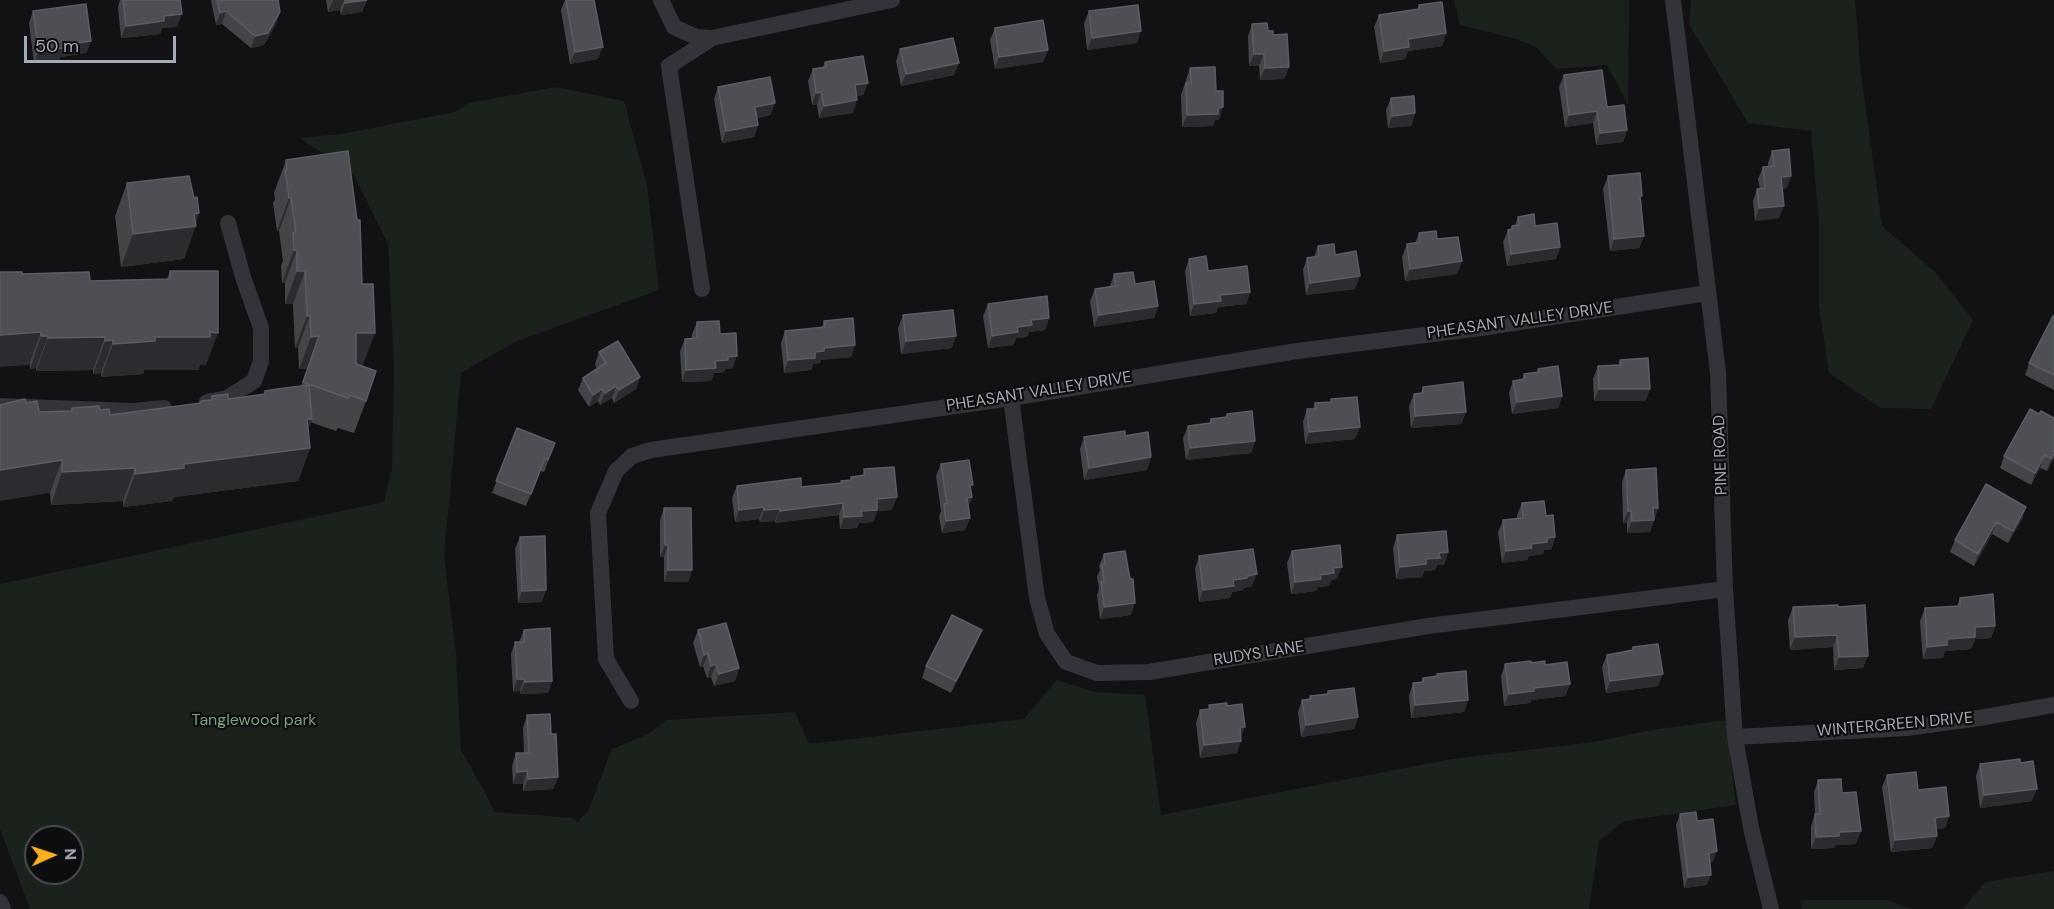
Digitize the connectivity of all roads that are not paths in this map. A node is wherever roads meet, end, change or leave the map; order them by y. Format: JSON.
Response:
{"nodes":[{"id":1,"x":661,"y":0,"type":"edge"},
{"id":2,"x":892,"y":0,"type":"edge"},
{"id":3,"x":1673,"y":0,"type":"edge"},
{"id":4,"x":712,"y":38,"type":"junction"},
{"id":5,"x":228,"y":223,"type":"dead end"},
{"id":6,"x":702,"y":289,"type":"dead end"},
{"id":7,"x":1707,"y":293,"type":"junction"},
{"id":8,"x":1011,"y":398,"type":"junction"},
{"id":9,"x":0,"y":406,"type":"edge"},
{"id":10,"x":1725,"y":589,"type":"junction"},
{"id":11,"x":631,"y":701,"type":"dead end"},
{"id":12,"x":2054,"y":705,"type":"edge"},
{"id":13,"x":1735,"y":737,"type":"junction"},
{"id":14,"x":0,"y":902,"type":"edge"},
{"id":15,"x":3,"y":909,"type":"edge"},
{"id":16,"x":1772,"y":909,"type":"edge"}],
"edges":[{"from":1,"to":4,"type":"street"},
{"from":2,"to":4,"type":"street"},
{"from":3,"to":7,"type":"street","name":"PINE ROAD"},
{"from":4,"to":6,"type":"street"},
{"from":5,"to":9,"type":"street"},
{"from":7,"to":8,"type":"street","name":"PHEASANT VALLEY DRIVE"},
{"from":7,"to":10,"type":"street","name":"PINE ROAD"},
{"from":8,"to":10,"type":"street","name":"RUDYS LANE"},
{"from":8,"to":11,"type":"street","name":"PHEASANT VALLEY DRIVE"},
{"from":10,"to":13,"type":"street","name":"PINE ROAD"},
{"from":12,"to":13,"type":"street","name":"WINTERGREEN DRIVE"},
{"from":13,"to":16,"type":"street","name":"PINE ROAD"},
{"from":14,"to":15,"type":"street"}]}
